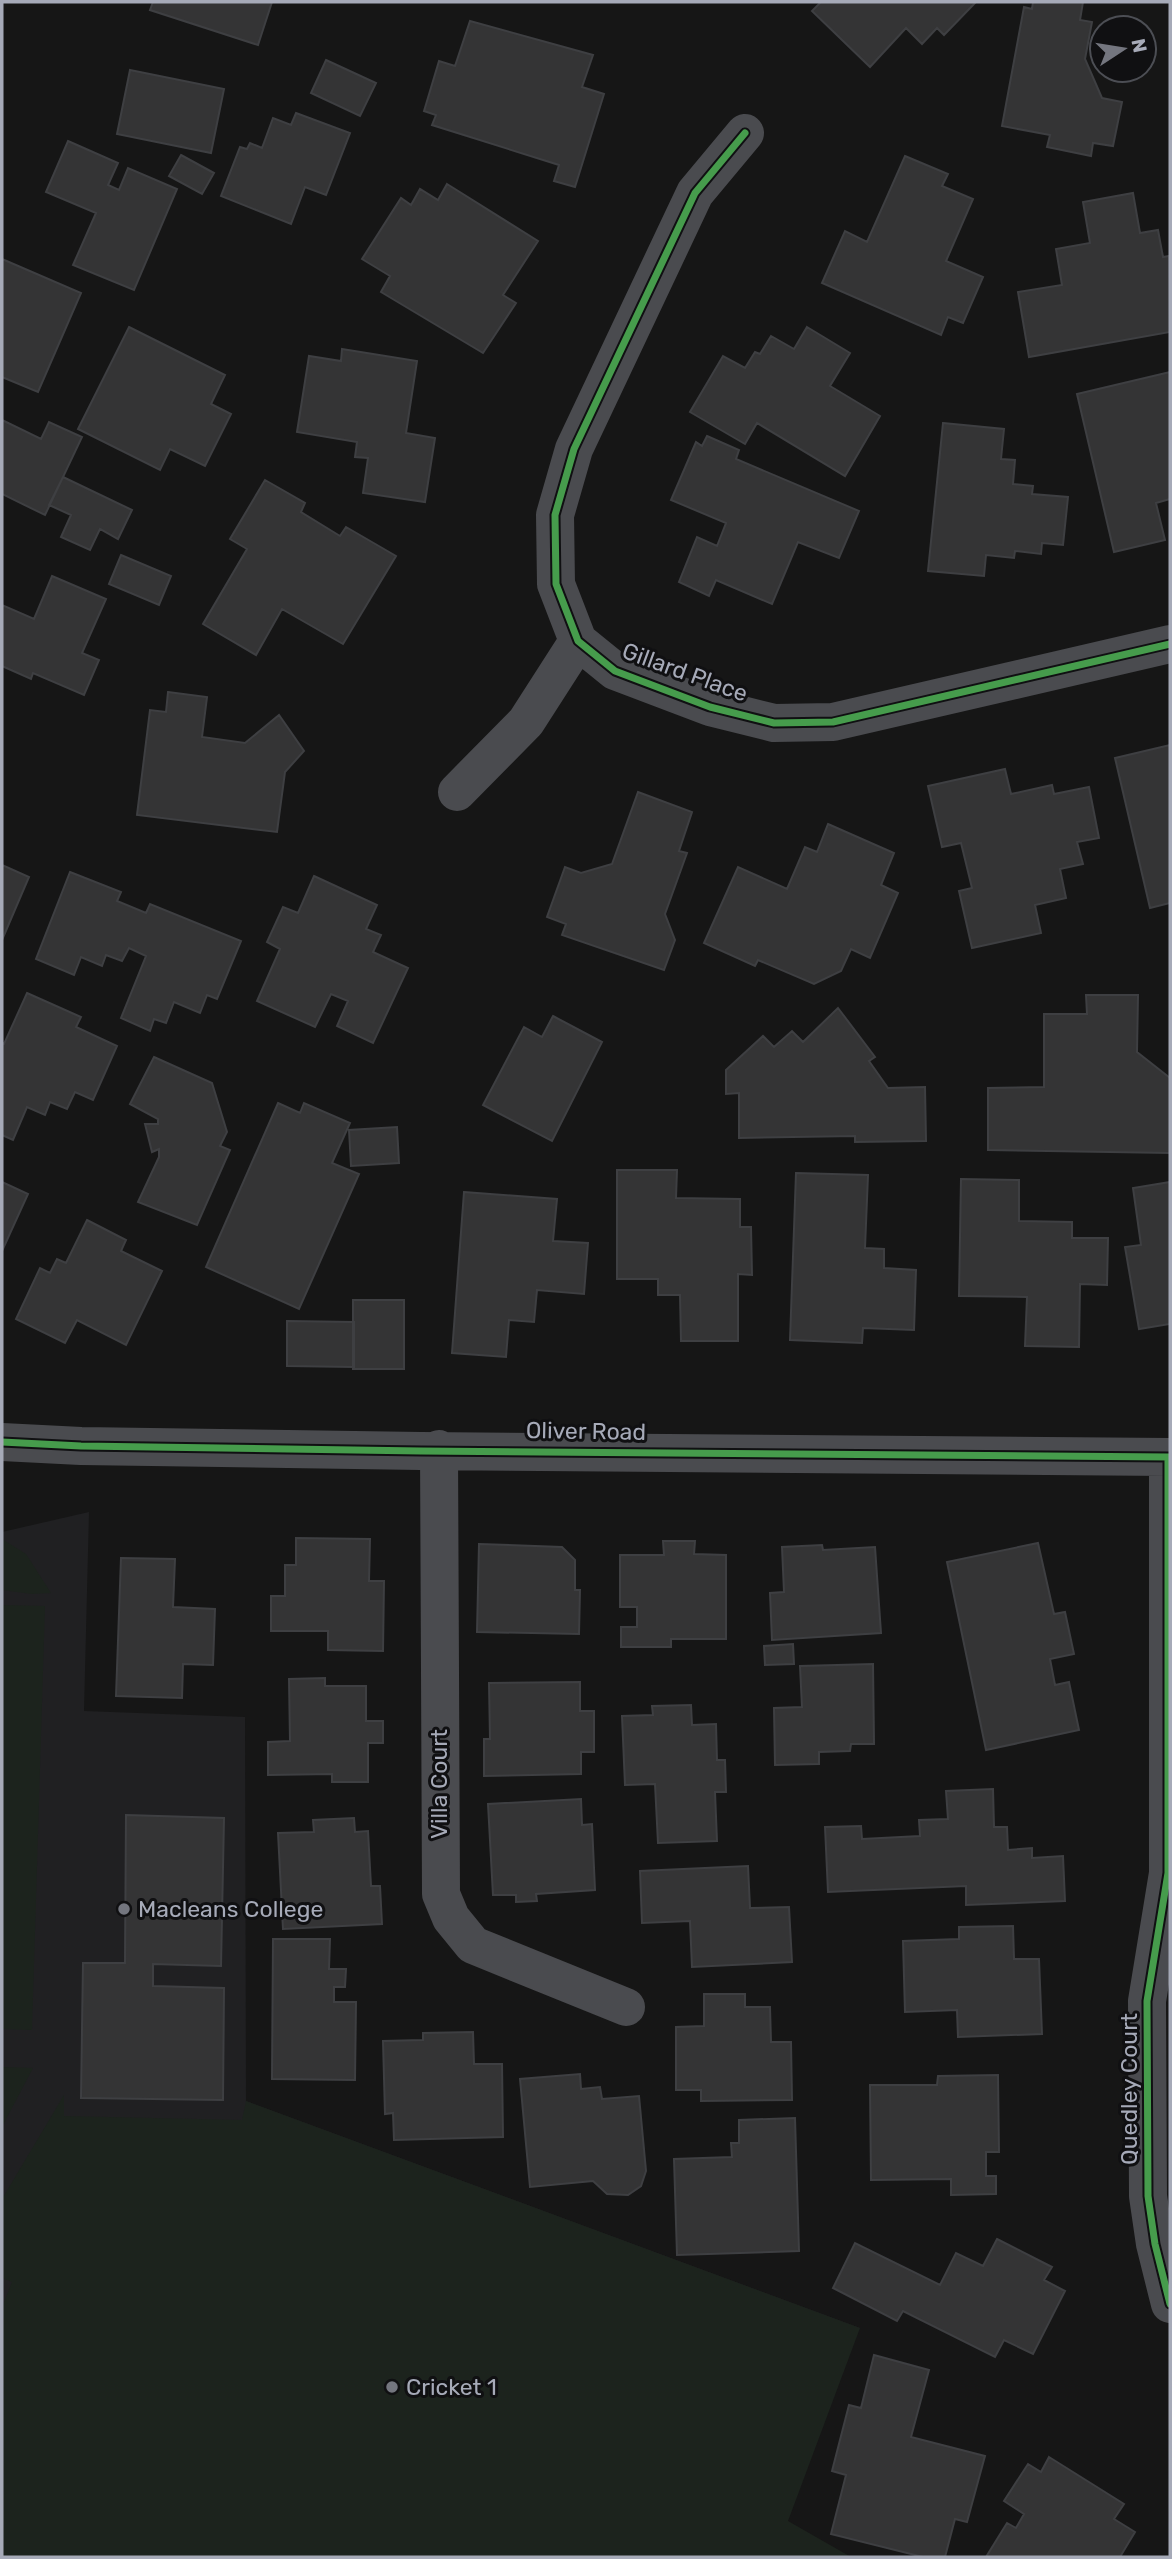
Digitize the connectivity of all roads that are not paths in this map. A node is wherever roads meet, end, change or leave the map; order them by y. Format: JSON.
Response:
{"nodes":[{"id":1,"x":745,"y":133,"type":"dead end"},
{"id":2,"x":578,"y":641,"type":"junction"},
{"id":3,"x":1170,"y":644,"type":"edge"},
{"id":4,"x":457,"y":792,"type":"dead end"},
{"id":5,"x":2,"y":1442,"type":"edge"},
{"id":6,"x":439,"y":1449,"type":"junction"},
{"id":7,"x":1169,"y":1457,"type":"edge"},
{"id":8,"x":1169,"y":1873,"type":"edge"},
{"id":9,"x":626,"y":2007,"type":"dead end"},
{"id":10,"x":1170,"y":2304,"type":"edge"}],
"edges":[{"from":1,"to":2,"type":"street","name":"Gillard Place"},
{"from":2,"to":3,"type":"street","name":"Gillard Place"},
{"from":2,"to":4,"type":"street"},
{"from":5,"to":6,"type":"street","name":"Oliver Road"},
{"from":6,"to":7,"type":"street","name":"Oliver Road"},
{"from":6,"to":9,"type":"street","name":"Villa Court"},
{"from":7,"to":8,"type":"street","name":"Quedley Court"},
{"from":8,"to":10,"type":"street","name":"Quedley Court"}]}
